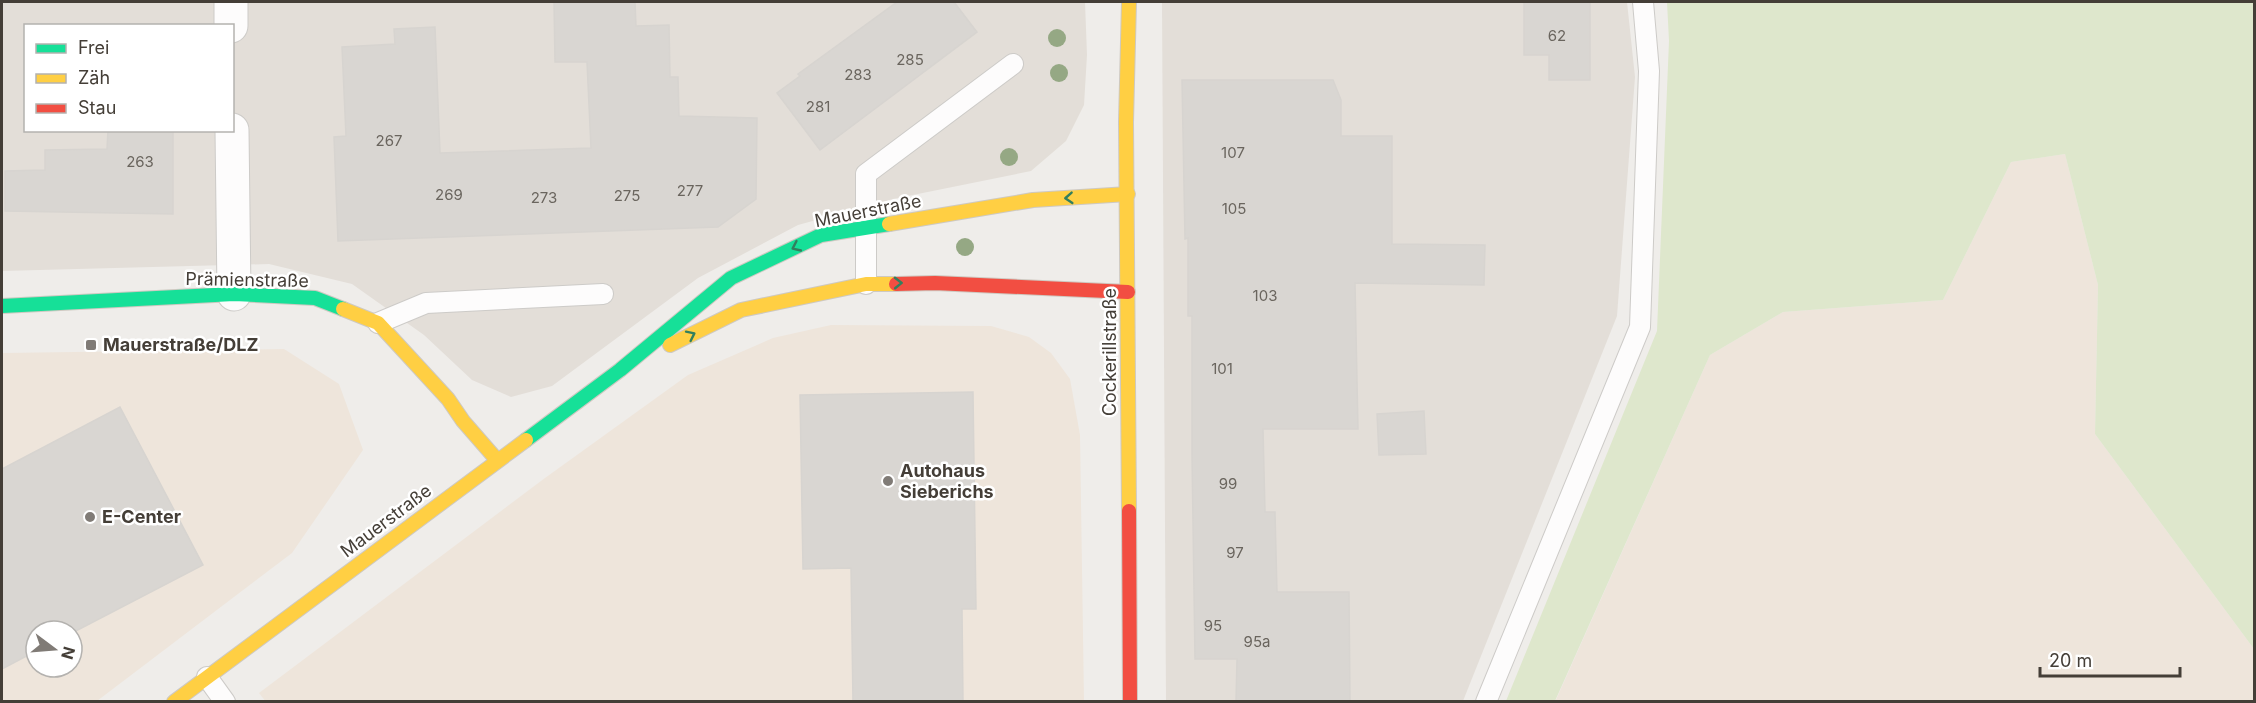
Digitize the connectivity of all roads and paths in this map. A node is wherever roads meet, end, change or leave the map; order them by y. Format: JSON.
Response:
{"nodes":[{"id":1,"x":231,"y":2,"type":"edge"},
{"id":2,"x":1129,"y":2,"type":"edge"},
{"id":3,"x":1643,"y":2,"type":"edge"},
{"id":4,"x":231,"y":24,"type":"edge"},
{"id":5,"x":1013,"y":64,"type":"dead end"},
{"id":6,"x":232,"y":132,"type":"edge"},
{"id":7,"x":1128,"y":194,"type":"junction"},
{"id":8,"x":866,"y":228,"type":"junction"},
{"id":9,"x":866,"y":284,"type":"junction"},
{"id":10,"x":1128,"y":292,"type":"junction"},
{"id":11,"x":234,"y":294,"type":"junction"},
{"id":12,"x":603,"y":294,"type":"dead end"},
{"id":13,"x":2,"y":306,"type":"edge"},
{"id":14,"x":378,"y":323,"type":"junction"},
{"id":15,"x":620,"y":370,"type":"junction"},
{"id":16,"x":497,"y":460,"type":"junction"},
{"id":17,"x":207,"y":676,"type":"junction"},
{"id":18,"x":174,"y":702,"type":"edge"},
{"id":19,"x":225,"y":702,"type":"edge"},
{"id":20,"x":1130,"y":702,"type":"edge"},
{"id":21,"x":1486,"y":702,"type":"edge"}],
"edges":[{"from":1,"to":4,"type":"street"},
{"from":2,"to":7,"type":"street","name":"Cockerillstraße"},
{"from":3,"to":21,"type":"lane"},
{"from":5,"to":8,"type":"lane"},
{"from":6,"to":11,"type":"street"},
{"from":7,"to":8,"type":"street","name":"Mauerstraße","one_way":true},
{"from":7,"to":10,"type":"street","name":"Cockerillstraße"},
{"from":8,"to":9,"type":"lane"},
{"from":8,"to":15,"type":"street","name":"Mauerstraße","one_way":true},
{"from":9,"to":10,"type":"street","name":"Mauerstraße","one_way":true},
{"from":15,"to":9,"type":"street","name":"Mauerstraße","one_way":true},
{"from":10,"to":20,"type":"street","name":"Cockerillstraße"},
{"from":11,"to":13,"type":"street","name":"Prämienstraße"},
{"from":11,"to":14,"type":"street","name":"Prämienstraße"},
{"from":12,"to":14,"type":"lane"},
{"from":14,"to":16,"type":"street","name":"Prämienstraße"},
{"from":15,"to":16,"type":"street","name":"Mauerstraße"},
{"from":16,"to":17,"type":"street","name":"Mauerstraße"},
{"from":17,"to":18,"type":"street","name":"Mauerstraße"},
{"from":17,"to":19,"type":"lane"}]}
